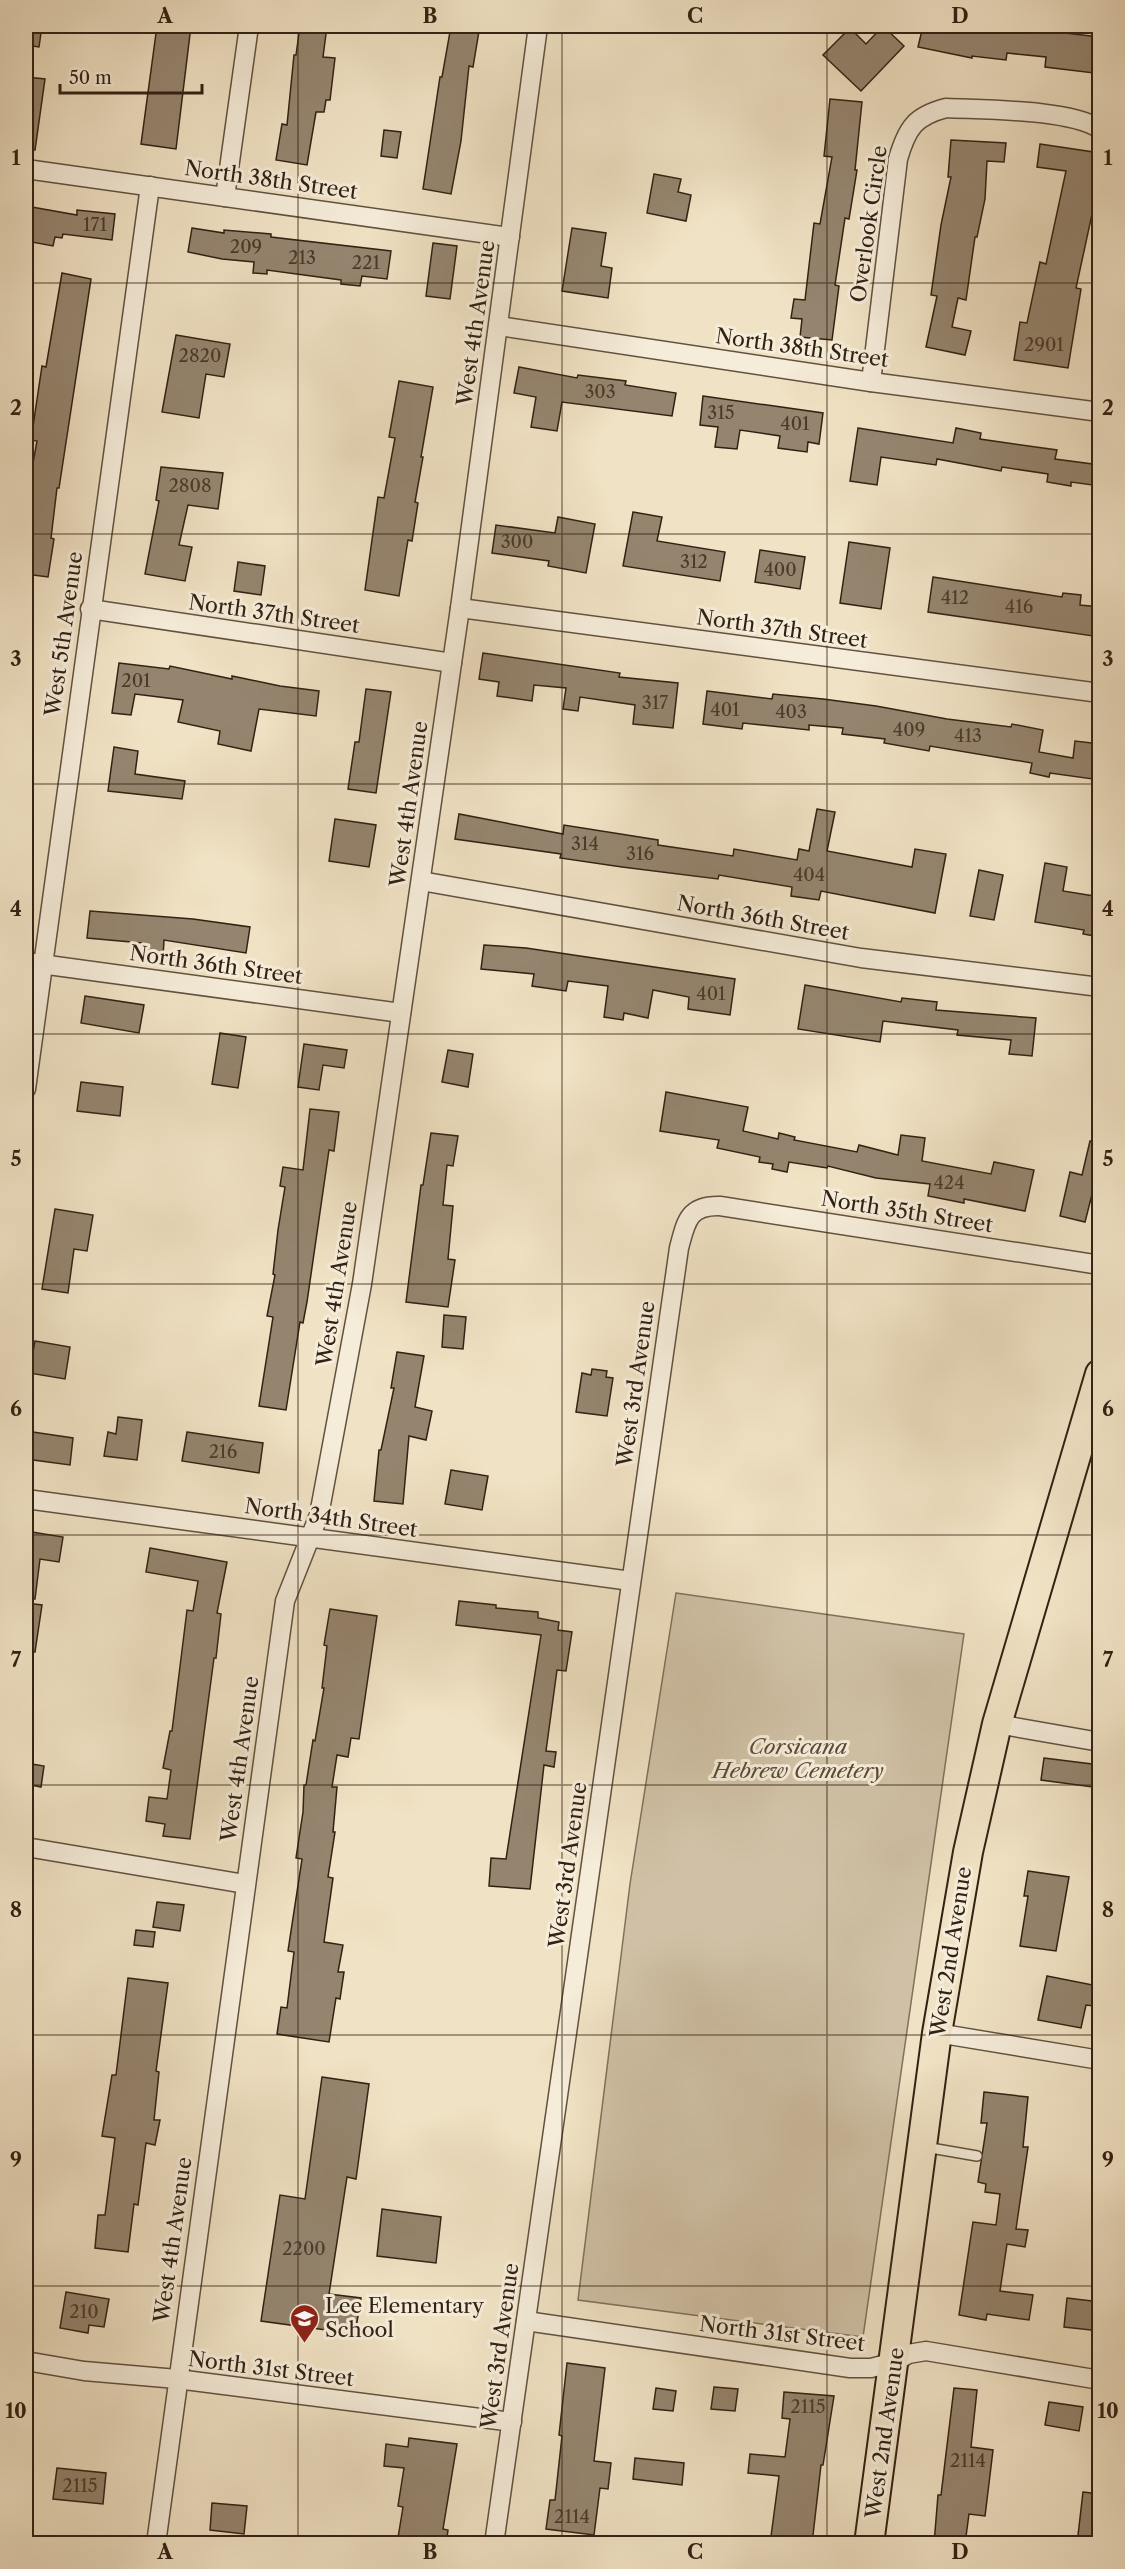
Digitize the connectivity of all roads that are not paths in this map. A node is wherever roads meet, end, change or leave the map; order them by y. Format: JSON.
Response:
{"nodes":[{"id":1,"x":249,"y":26,"type":"edge"},
{"id":2,"x":538,"y":26,"type":"edge"},
{"id":3,"x":1100,"y":129,"type":"edge"},
{"id":4,"x":26,"y":169,"type":"edge"},
{"id":5,"x":150,"y":186,"type":"junction"},
{"id":6,"x":225,"y":197,"type":"junction"},
{"id":7,"x":510,"y":237,"type":"junction"},
{"id":8,"x":499,"y":326,"type":"junction"},
{"id":9,"x":871,"y":382,"type":"junction"},
{"id":10,"x":1100,"y":412,"type":"edge"},
{"id":11,"x":460,"y":608,"type":"junction"},
{"id":12,"x":90,"y":609,"type":"junction"},
{"id":13,"x":452,"y":663,"type":"junction"},
{"id":14,"x":1100,"y":693,"type":"edge"},
{"id":15,"x":420,"y":881,"type":"junction"},
{"id":16,"x":34,"y":963,"type":"edge"},
{"id":17,"x":1100,"y":987,"type":"edge"},
{"id":18,"x":401,"y":1013,"type":"junction"},
{"id":19,"x":26,"y":1089,"type":"edge"},
{"id":20,"x":707,"y":1206,"type":"joint"},
{"id":21,"x":1100,"y":1265,"type":"edge"},
{"id":22,"x":1100,"y":1374,"type":"edge"},
{"id":23,"x":26,"y":1498,"type":"edge"},
{"id":24,"x":309,"y":1538,"type":"junction"},
{"id":25,"x":631,"y":1581,"type":"junction"},
{"id":26,"x":997,"y":1724,"type":"junction"},
{"id":27,"x":1100,"y":1742,"type":"edge"},
{"id":28,"x":26,"y":1847,"type":"edge"},
{"id":29,"x":245,"y":1884,"type":"junction"},
{"id":30,"x":937,"y":2033,"type":"junction"},
{"id":31,"x":1100,"y":2060,"type":"edge"},
{"id":32,"x":923,"y":2146,"type":"junction"},
{"id":33,"x":977,"y":2156,"type":"dead end"},
{"id":34,"x":526,"y":2321,"type":"junction"},
{"id":35,"x":26,"y":2361,"type":"edge"},
{"id":36,"x":895,"y":2362,"type":"junction"},
{"id":37,"x":177,"y":2379,"type":"junction"},
{"id":38,"x":1100,"y":2380,"type":"edge"},
{"id":39,"x":512,"y":2422,"type":"junction"},
{"id":40,"x":156,"y":2544,"type":"edge"},
{"id":41,"x":494,"y":2544,"type":"edge"},
{"id":42,"x":869,"y":2544,"type":"edge"}],
"edges":[{"from":1,"to":6,"type":"street"},
{"from":2,"to":7,"type":"street","name":"West 4th Avenue"},
{"from":3,"to":9,"type":"street","name":"Overlook Circle"},
{"from":4,"to":5,"type":"street","name":"North 38th Street"},
{"from":5,"to":6,"type":"street","name":"North 38th Street"},
{"from":5,"to":12,"type":"street","name":"West 5th Avenue"},
{"from":6,"to":7,"type":"street","name":"North 38th Street"},
{"from":7,"to":8,"type":"street","name":"West 4th Avenue"},
{"from":8,"to":9,"type":"street","name":"North 38th Street"},
{"from":8,"to":11,"type":"street","name":"West 4th Avenue"},
{"from":9,"to":10,"type":"street","name":"North 38th Street"},
{"from":11,"to":13,"type":"street","name":"West 4th Avenue"},
{"from":11,"to":14,"type":"street","name":"North 37th Street"},
{"from":12,"to":13,"type":"street","name":"North 37th Street"},
{"from":12,"to":16,"type":"street","name":"West 5th Avenue"},
{"from":13,"to":15,"type":"street","name":"West 4th Avenue"},
{"from":15,"to":17,"type":"street","name":"North 36th Street"},
{"from":15,"to":18,"type":"street","name":"West 4th Avenue"},
{"from":16,"to":18,"type":"street","name":"North 36th Street"},
{"from":16,"to":19,"type":"street","name":"West 5th Avenue"},
{"from":18,"to":24,"type":"street","name":"West 4th Avenue"},
{"from":20,"to":21,"type":"street","name":"North 35th Street"},
{"from":20,"to":25,"type":"street","name":"West 3rd Avenue"},
{"from":22,"to":26,"type":"main road","name":"West 2nd Avenue"},
{"from":23,"to":24,"type":"street","name":"North 34th Street"},
{"from":24,"to":25,"type":"street","name":"North 34th Street"},
{"from":24,"to":29,"type":"street","name":"West 4th Avenue"},
{"from":25,"to":34,"type":"street","name":"West 3rd Avenue"},
{"from":26,"to":27,"type":"street"},
{"from":26,"to":30,"type":"main road","name":"West 2nd Avenue"},
{"from":28,"to":29,"type":"street"},
{"from":29,"to":37,"type":"street","name":"West 4th Avenue"},
{"from":30,"to":31,"type":"street"},
{"from":30,"to":32,"type":"main road","name":"West 2nd Avenue"},
{"from":32,"to":33,"type":"lane"},
{"from":32,"to":36,"type":"main road","name":"West 2nd Avenue"},
{"from":34,"to":36,"type":"street","name":"North 31st Street"},
{"from":34,"to":39,"type":"street","name":"West 3rd Avenue"},
{"from":35,"to":37,"type":"street","name":"North 31st Street"},
{"from":36,"to":38,"type":"street","name":"North 31st Street"},
{"from":36,"to":42,"type":"main road","name":"West 2nd Avenue"},
{"from":37,"to":39,"type":"street","name":"North 31st Street"},
{"from":37,"to":40,"type":"street","name":"West 4th Avenue"},
{"from":39,"to":41,"type":"street","name":"West 3rd Avenue"}]}
